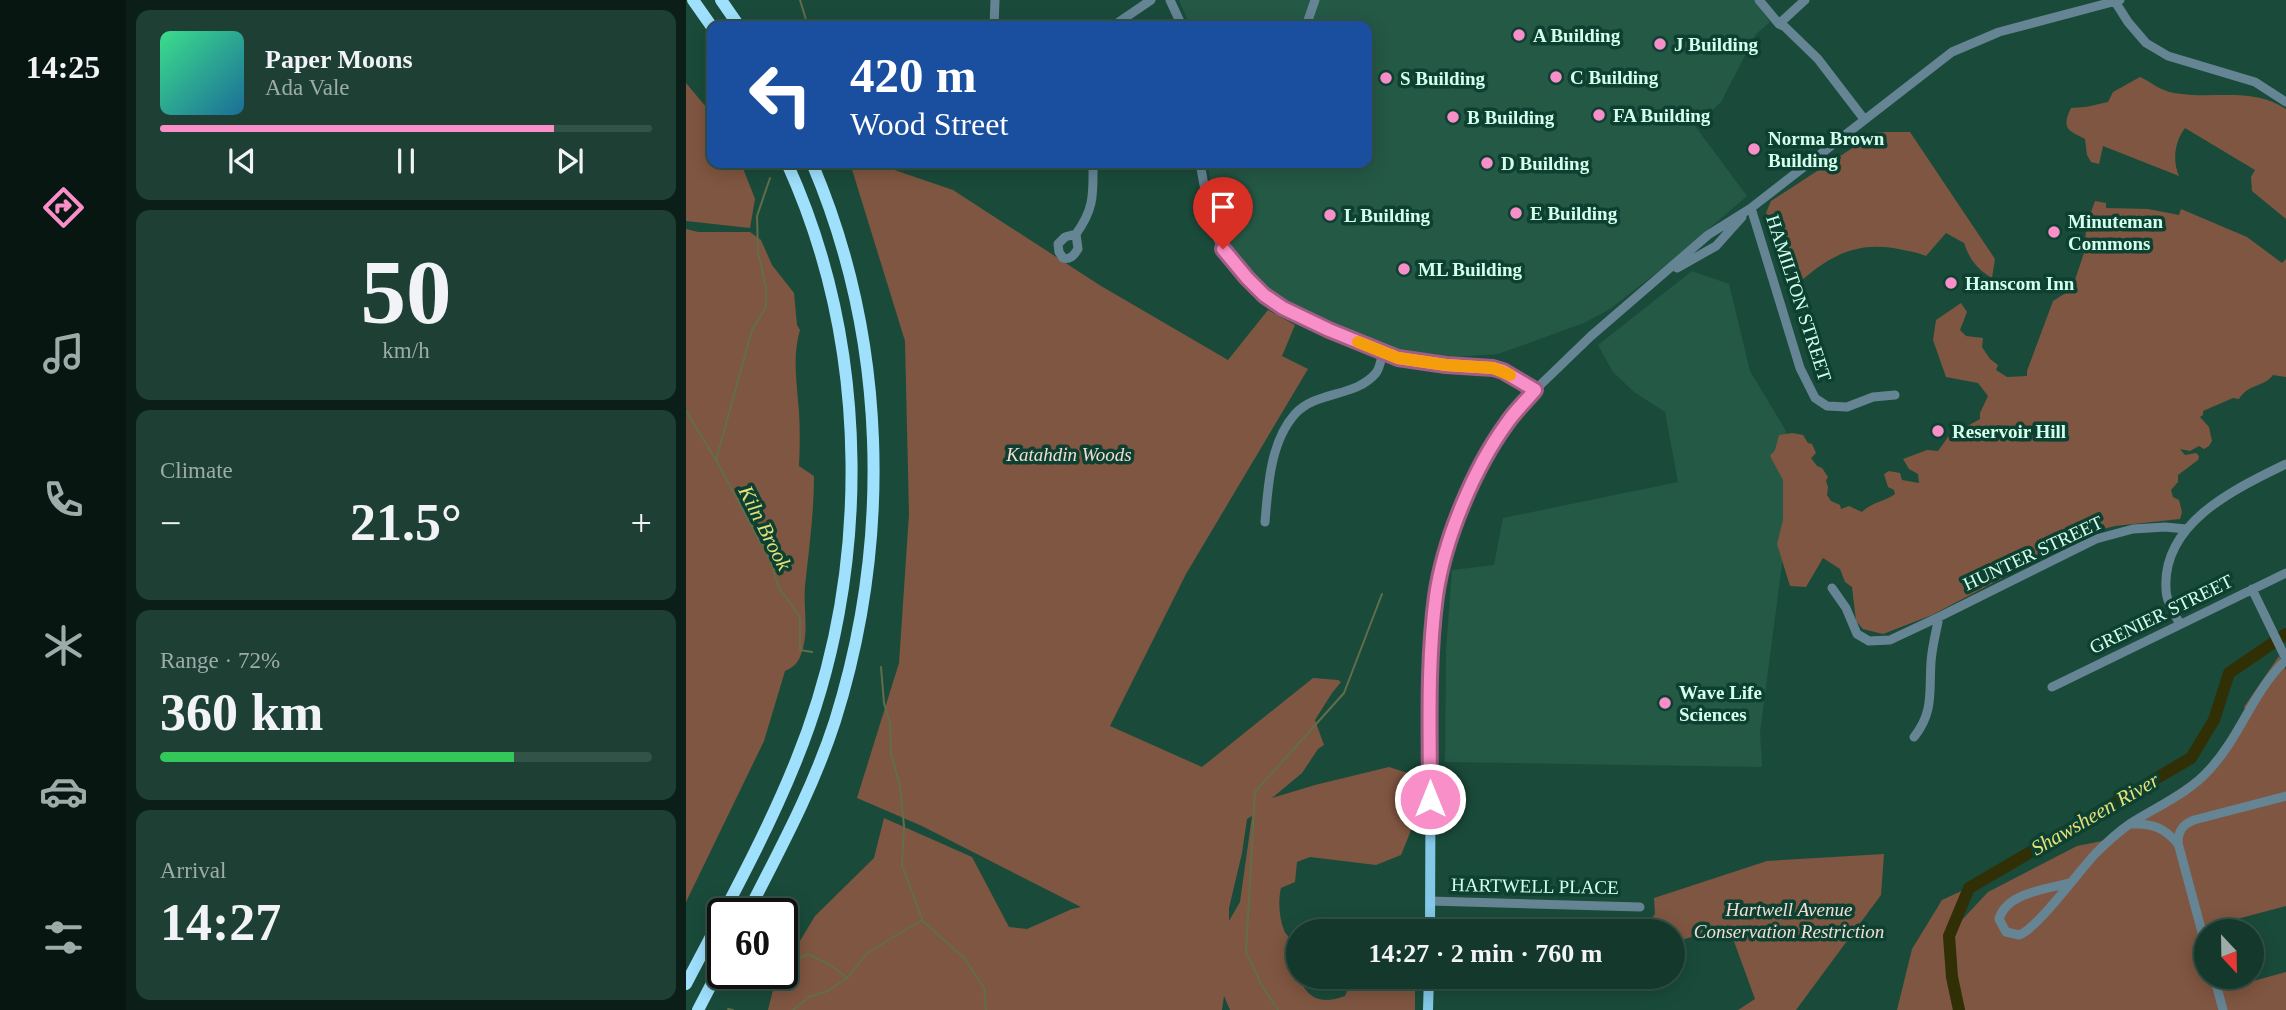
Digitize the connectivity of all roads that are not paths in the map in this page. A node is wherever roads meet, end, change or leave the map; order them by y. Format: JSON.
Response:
{"nodes":[{"id":1,"x":693,"y":0,"type":"edge"},
{"id":2,"x":721,"y":0,"type":"edge"},
{"id":3,"x":995,"y":0,"type":"edge"},
{"id":4,"x":1151,"y":0,"type":"edge"},
{"id":5,"x":1170,"y":0,"type":"edge"},
{"id":6,"x":1315,"y":0,"type":"edge"},
{"id":7,"x":1759,"y":0,"type":"edge"},
{"id":8,"x":1805,"y":0,"type":"edge"},
{"id":9,"x":2116,"y":0,"type":"edge"},
{"id":10,"x":708,"y":21,"type":"edge"},
{"id":11,"x":736,"y":21,"type":"edge"},
{"id":12,"x":993,"y":21,"type":"edge"},
{"id":13,"x":1120,"y":21,"type":"edge"},
{"id":14,"x":1180,"y":21,"type":"edge"},
{"id":15,"x":1308,"y":21,"type":"edge"},
{"id":16,"x":1779,"y":24,"type":"junction"},
{"id":17,"x":2286,"y":102,"type":"edge"},
{"id":18,"x":1864,"y":119,"type":"junction"},
{"id":19,"x":789,"y":168,"type":"edge"},
{"id":20,"x":814,"y":168,"type":"edge"},
{"id":21,"x":1093,"y":168,"type":"edge"},
{"id":22,"x":1201,"y":168,"type":"edge"},
{"id":23,"x":1751,"y":208,"type":"junction"},
{"id":24,"x":1076,"y":237,"type":"dead end"},
{"id":25,"x":1664,"y":275,"type":"junction"},
{"id":26,"x":1383,"y":352,"type":"junction"},
{"id":27,"x":1535,"y":390,"type":"junction"},
{"id":28,"x":1895,"y":395,"type":"dead end"},
{"id":29,"x":2286,"y":464,"type":"edge"},
{"id":30,"x":1265,"y":522,"type":"dead end"},
{"id":31,"x":2186,"y":529,"type":"junction"},
{"id":32,"x":2286,"y":573,"type":"edge"},
{"id":33,"x":1832,"y":588,"type":"dead end"},
{"id":34,"x":2252,"y":589,"type":"junction"},
{"id":35,"x":1939,"y":617,"type":"junction"},
{"id":36,"x":2180,"y":624,"type":"junction"},
{"id":37,"x":2285,"y":657,"type":"edge"},
{"id":38,"x":2052,"y":687,"type":"dead end"},
{"id":39,"x":1914,"y":737,"type":"dead end"},
{"id":40,"x":2286,"y":796,"type":"edge"},
{"id":41,"x":2130,"y":824,"type":"junction"},
{"id":42,"x":2178,"y":844,"type":"junction"},
{"id":43,"x":2069,"y":883,"type":"junction"},
{"id":44,"x":755,"y":898,"type":"edge"},
{"id":45,"x":1430,"y":901,"type":"junction"},
{"id":46,"x":1640,"y":907,"type":"dead end"},
{"id":47,"x":1430,"y":919,"type":"edge"},
{"id":48,"x":2198,"y":919,"type":"edge"},
{"id":49,"x":686,"y":984,"type":"edge"},
{"id":50,"x":709,"y":989,"type":"edge"},
{"id":51,"x":1429,"y":989,"type":"edge"},
{"id":52,"x":2217,"y":989,"type":"edge"},
{"id":53,"x":698,"y":1010,"type":"edge"},
{"id":54,"x":1428,"y":1010,"type":"edge"},
{"id":55,"x":2223,"y":1010,"type":"edge"}],
"edges":[{"from":1,"to":10,"type":"highway"},
{"from":2,"to":11,"type":"highway"},
{"from":3,"to":12,"type":"street"},
{"from":4,"to":13,"type":"street"},
{"from":5,"to":14,"type":"street"},
{"from":6,"to":15,"type":"street"},
{"from":7,"to":16,"type":"street"},
{"from":8,"to":16,"type":"street"},
{"from":9,"to":17,"type":"street"},
{"from":9,"to":18,"type":"street"},
{"from":16,"to":18,"type":"street"},
{"from":18,"to":23,"type":"street"},
{"from":19,"to":49,"type":"highway"},
{"from":20,"to":44,"type":"highway"},
{"from":21,"to":24,"type":"street"},
{"from":22,"to":26,"type":"street"},
{"from":23,"to":25,"type":"street"},
{"from":23,"to":25,"type":"street"},
{"from":23,"to":28,"type":"street","name":"HAMILTON STREET"},
{"from":25,"to":27,"type":"street"},
{"from":26,"to":27,"type":"street"},
{"from":26,"to":30,"type":"street"},
{"from":27,"to":45,"type":"main road"},
{"from":29,"to":31,"type":"street"},
{"from":31,"to":35,"type":"street","name":"HUNTER STREET"},
{"from":31,"to":36,"type":"street"},
{"from":32,"to":34,"type":"street","name":"GRENIER STREET"},
{"from":33,"to":35,"type":"street","name":"HUNTER STREET"},
{"from":34,"to":36,"type":"street","name":"GRENIER STREET"},
{"from":34,"to":37,"type":"street"},
{"from":35,"to":39,"type":"street"},
{"from":36,"to":38,"type":"street","name":"GRENIER STREET"},
{"from":37,"to":41,"type":"street"},
{"from":40,"to":42,"type":"street"},
{"from":41,"to":42,"type":"street"},
{"from":41,"to":43,"type":"street"},
{"from":42,"to":48,"type":"street"},
{"from":43,"to":43,"type":"street"},
{"from":45,"to":46,"type":"street","name":"HARTWELL PLACE"},
{"from":45,"to":47,"type":"main road"},
{"from":50,"to":53,"type":"highway"},
{"from":51,"to":54,"type":"main road"},
{"from":52,"to":55,"type":"street"}]}
